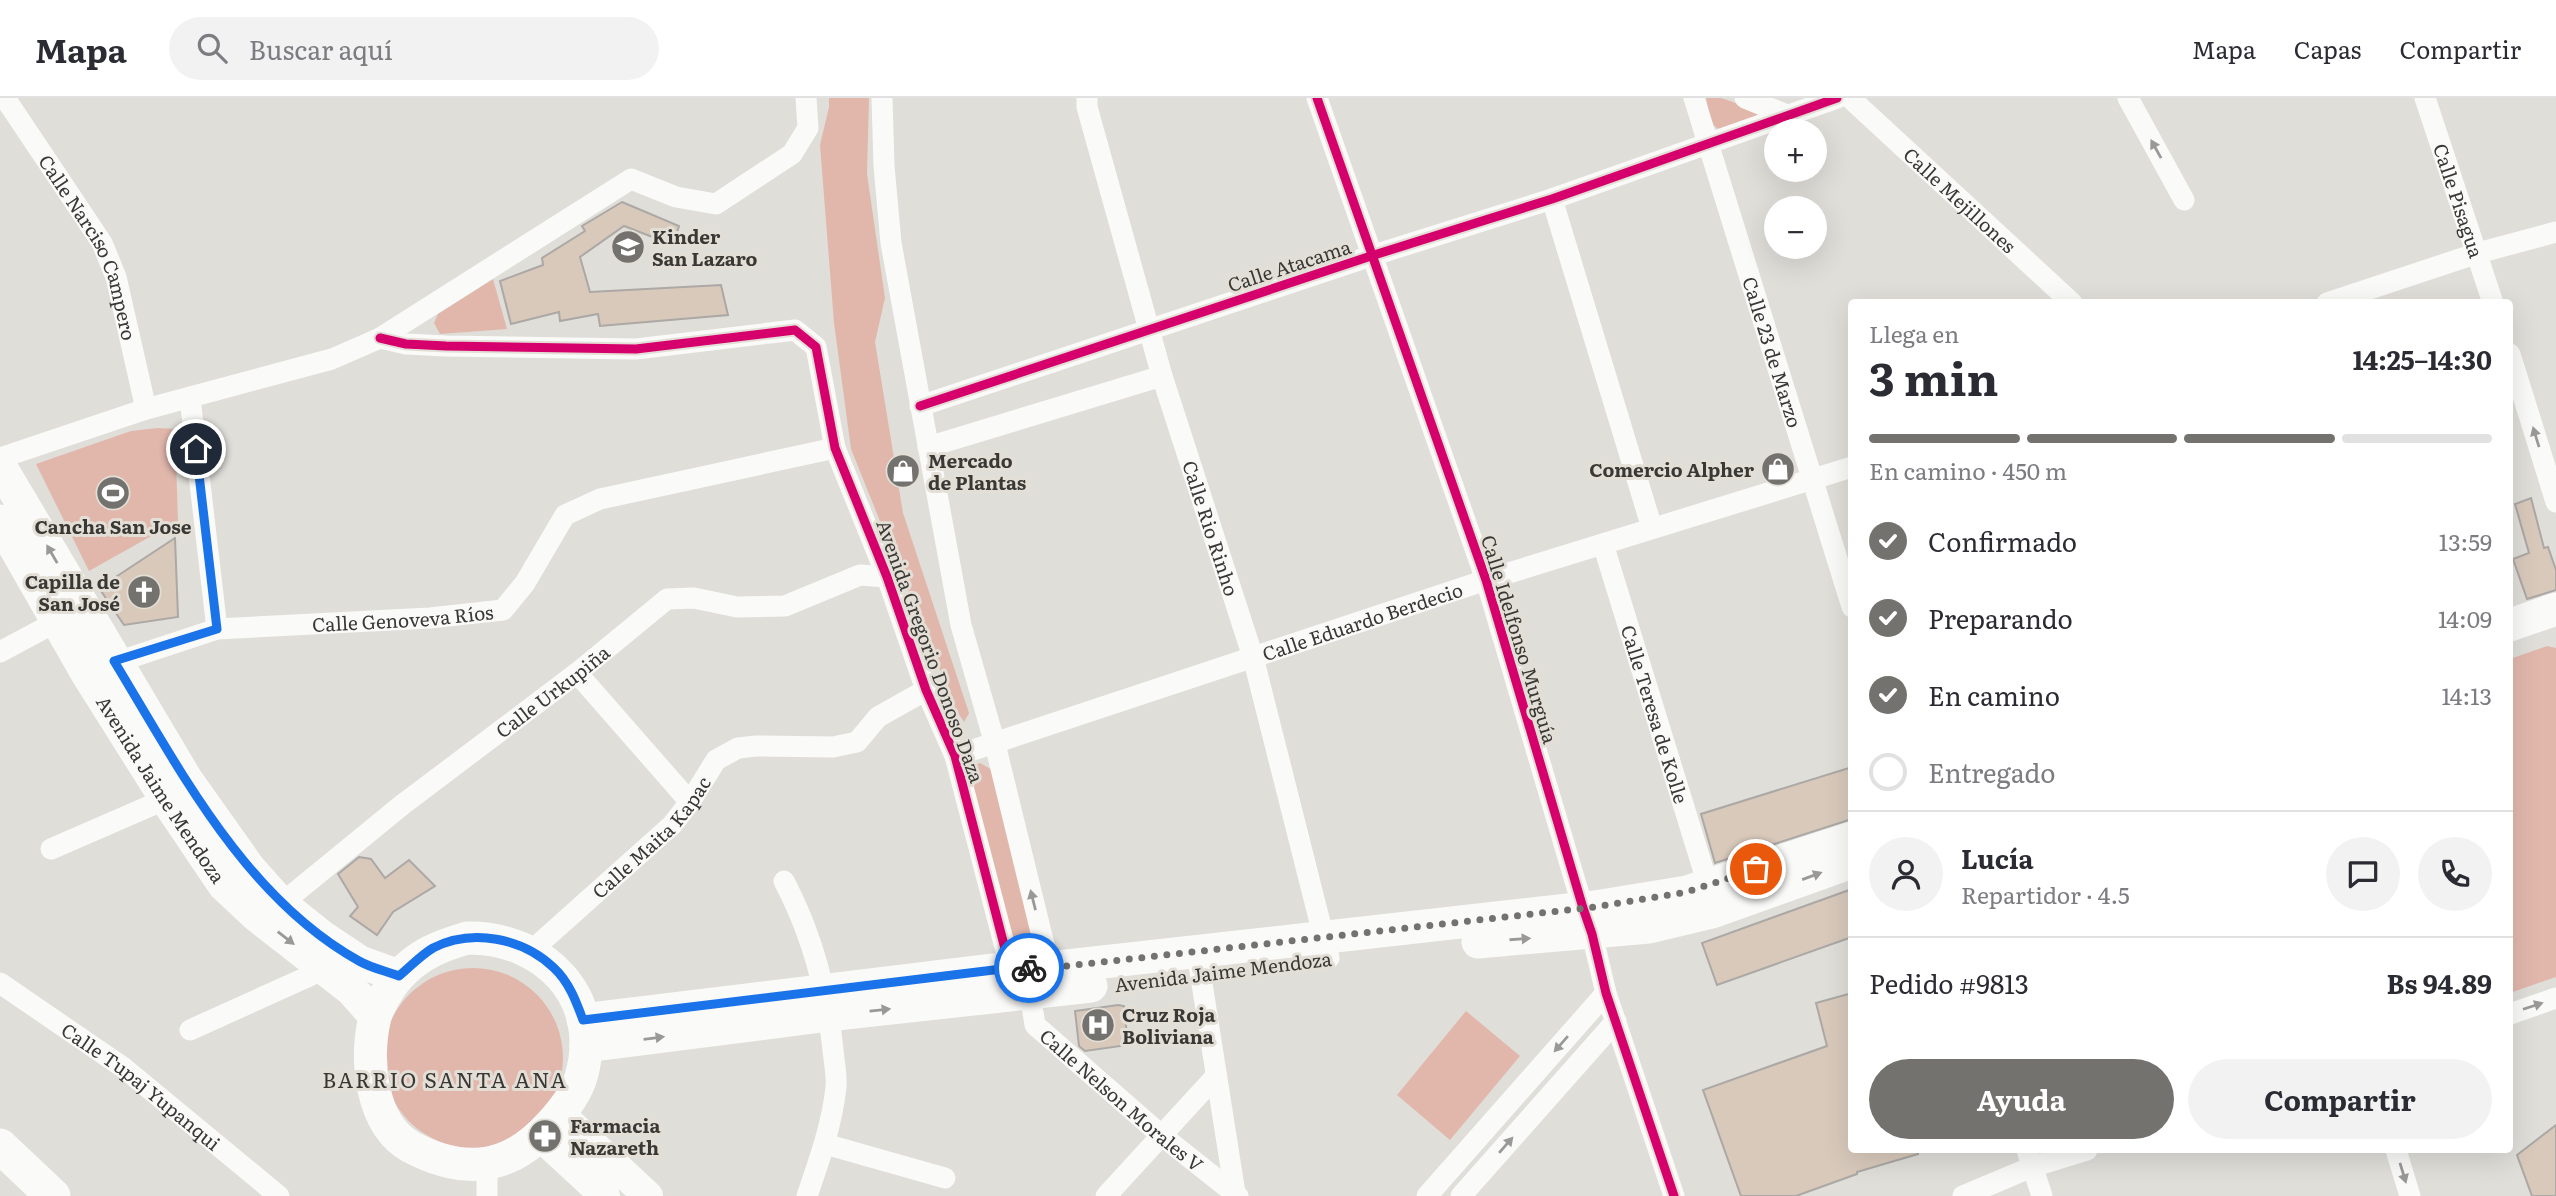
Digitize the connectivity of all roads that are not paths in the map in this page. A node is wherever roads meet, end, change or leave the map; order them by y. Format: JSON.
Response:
{"nodes":[{"id":1,"x":5,"y":98,"type":"edge"},
{"id":2,"x":806,"y":98,"type":"edge"},
{"id":3,"x":882,"y":98,"type":"edge"},
{"id":4,"x":1087,"y":98,"type":"edge"},
{"id":5,"x":1317,"y":98,"type":"edge"},
{"id":6,"x":1694,"y":98,"type":"edge"},
{"id":7,"x":1745,"y":98,"type":"edge"},
{"id":8,"x":1837,"y":98,"type":"edge"},
{"id":9,"x":1850,"y":98,"type":"edge"},
{"id":10,"x":2128,"y":98,"type":"edge"},
{"id":11,"x":2425,"y":98,"type":"edge"},
{"id":12,"x":1787,"y":115,"type":"junction"},
{"id":13,"x":1707,"y":143,"type":"junction"},
{"id":14,"x":1552,"y":199,"type":"junction"},
{"id":15,"x":2184,"y":200,"type":"dead end"},
{"id":16,"x":2556,"y":232,"type":"edge"},
{"id":17,"x":2478,"y":253,"type":"junction"},
{"id":18,"x":1371,"y":256,"type":"junction"},
{"id":19,"x":2068,"y":299,"type":"edge"},
{"id":20,"x":2339,"y":299,"type":"edge"},
{"id":21,"x":2492,"y":299,"type":"edge"},
{"id":22,"x":1149,"y":330,"type":"junction"},
{"id":23,"x":380,"y":338,"type":"junction"},
{"id":24,"x":2513,"y":364,"type":"edge"},
{"id":25,"x":1163,"y":376,"type":"junction"},
{"id":26,"x":190,"y":398,"type":"junction"},
{"id":27,"x":920,"y":406,"type":"junction"},
{"id":28,"x":146,"y":409,"type":"junction"},
{"id":29,"x":928,"y":447,"type":"junction"},
{"id":30,"x":835,"y":448,"type":"junction"},
{"id":31,"x":0,"y":458,"type":"edge"},
{"id":32,"x":0,"y":466,"type":"edge"},
{"id":33,"x":1848,"y":468,"type":"edge"},
{"id":34,"x":1813,"y":481,"type":"junction"},
{"id":35,"x":2556,"y":502,"type":"edge"},
{"id":36,"x":0,"y":521,"type":"edge"},
{"id":37,"x":1652,"y":528,"type":"junction"},
{"id":38,"x":1603,"y":544,"type":"junction"},
{"id":39,"x":887,"y":577,"type":"junction"},
{"id":40,"x":1486,"y":580,"type":"junction"},
{"id":41,"x":1848,"y":594,"type":"edge"},
{"id":42,"x":2556,"y":609,"type":"edge"},
{"id":43,"x":56,"y":622,"type":"junction"},
{"id":44,"x":2513,"y":624,"type":"edge"},
{"id":45,"x":217,"y":629,"type":"junction"},
{"id":46,"x":2556,"y":630,"type":"edge"},
{"id":47,"x":2513,"y":645,"type":"edge"},
{"id":48,"x":0,"y":652,"type":"edge"},
{"id":49,"x":1252,"y":657,"type":"junction"},
{"id":50,"x":101,"y":668,"type":"junction"},
{"id":51,"x":577,"y":673,"type":"junction"},
{"id":52,"x":926,"y":690,"type":"junction"},
{"id":53,"x":995,"y":744,"type":"junction"},
{"id":54,"x":955,"y":757,"type":"junction"},
{"id":55,"x":176,"y":789,"type":"junction"},
{"id":56,"x":690,"y":802,"type":"junction"},
{"id":57,"x":1848,"y":839,"type":"edge"},
{"id":58,"x":51,"y":849,"type":"dead end"},
{"id":59,"x":1848,"y":863,"type":"edge"},
{"id":60,"x":784,"y":881,"type":"dead end"},
{"id":61,"x":1708,"y":885,"type":"junction"},
{"id":62,"x":268,"y":910,"type":"junction"},
{"id":63,"x":1587,"y":921,"type":"junction"},
{"id":64,"x":1326,"y":949,"type":"junction"},
{"id":65,"x":531,"y":951,"type":"junction"},
{"id":66,"x":1198,"y":963,"type":"junction"},
{"id":67,"x":326,"y":969,"type":"junction"},
{"id":68,"x":399,"y":976,"type":"junction"},
{"id":69,"x":0,"y":982,"type":"edge"},
{"id":70,"x":1032,"y":983,"type":"junction"},
{"id":71,"x":1606,"y":993,"type":"junction"},
{"id":72,"x":2556,"y":998,"type":"edge"},
{"id":73,"x":827,"y":1003,"type":"junction"},
{"id":74,"x":2513,"y":1013,"type":"edge"},
{"id":75,"x":375,"y":1016,"type":"junction"},
{"id":76,"x":1616,"y":1021,"type":"junction"},
{"id":77,"x":190,"y":1030,"type":"dead end"},
{"id":78,"x":585,"y":1033,"type":"junction"},
{"id":79,"x":1216,"y":1076,"type":"junction"},
{"id":80,"x":550,"y":1125,"type":"junction"},
{"id":81,"x":1161,"y":1135,"type":"junction"},
{"id":82,"x":825,"y":1144,"type":"junction"},
{"id":83,"x":0,"y":1146,"type":"edge"},
{"id":84,"x":2065,"y":1153,"type":"edge"},
{"id":85,"x":2397,"y":1153,"type":"edge"},
{"id":86,"x":2029,"y":1158,"type":"edge"},
{"id":87,"x":945,"y":1178,"type":"dead end"},
{"id":88,"x":487,"y":1180,"type":"edge"},
{"id":89,"x":1236,"y":1194,"type":"edge"},
{"id":90,"x":53,"y":1196,"type":"edge"},
{"id":91,"x":279,"y":1196,"type":"edge"},
{"id":92,"x":605,"y":1196,"type":"edge"},
{"id":93,"x":648,"y":1196,"type":"edge"},
{"id":94,"x":807,"y":1196,"type":"edge"},
{"id":95,"x":1106,"y":1196,"type":"edge"},
{"id":96,"x":1427,"y":1196,"type":"edge"},
{"id":97,"x":1461,"y":1196,"type":"edge"},
{"id":98,"x":1674,"y":1196,"type":"edge"},
{"id":99,"x":1964,"y":1196,"type":"edge"},
{"id":100,"x":2042,"y":1196,"type":"edge"},
{"id":101,"x":2410,"y":1196,"type":"edge"}],
"edges":[{"from":1,"to":28,"type":"street","name":"Calle Narciso Campero"},
{"from":2,"to":23,"type":"street"},
{"from":3,"to":27,"type":"street","name":"Avenida Gregorio Donoso Daza"},
{"from":4,"to":22,"type":"street","name":"Calle Rio Rinho"},
{"from":5,"to":18,"type":"street","name":"Calle Idelfonso Murguía"},
{"from":6,"to":13,"type":"street","name":"Calle 23 de Marzo"},
{"from":7,"to":12,"type":"street"},
{"from":8,"to":12,"type":"street"},
{"from":9,"to":19,"type":"street","name":"Calle Mejillones"},
{"from":15,"to":10,"type":"street","one_way":true},
{"from":11,"to":17,"type":"street","name":"Calle Pisagua"},
{"from":12,"to":13,"type":"street"},
{"from":13,"to":14,"type":"street","name":"Calle Atacama"},
{"from":13,"to":34,"type":"street","name":"Calle 23 de Marzo"},
{"from":14,"to":18,"type":"street","name":"Calle Atacama"},
{"from":14,"to":37,"type":"street"},
{"from":16,"to":17,"type":"street"},
{"from":17,"to":20,"type":"street"},
{"from":17,"to":21,"type":"street","name":"Calle Pisagua"},
{"from":18,"to":22,"type":"street","name":"Calle Atacama"},
{"from":18,"to":40,"type":"street","name":"Calle Idelfonso Murguía"},
{"from":22,"to":25,"type":"street","name":"Calle Rio Rinho"},
{"from":22,"to":27,"type":"street","name":"Calle Atacama"},
{"from":23,"to":26,"type":"street"},
{"from":23,"to":30,"type":"street","name":"Avenida Gregorio Donoso Daza"},
{"from":35,"to":24,"type":"street","one_way":true},
{"from":25,"to":29,"type":"street"},
{"from":25,"to":49,"type":"street","name":"Calle Rio Rinho"},
{"from":26,"to":28,"type":"street"},
{"from":26,"to":45,"type":"street"},
{"from":27,"to":29,"type":"street","name":"Avenida Gregorio Donoso Daza"},
{"from":28,"to":31,"type":"street"},
{"from":29,"to":53,"type":"street","name":"Avenida Gregorio Donoso Daza"},
{"from":30,"to":39,"type":"street","name":"Avenida Gregorio Donoso Daza"},
{"from":30,"to":45,"type":"street","name":"Calle Genoveva Ríos"},
{"from":50,"to":32,"type":"main road","name":"Avenida Jaime Mendoza","one_way":true},
{"from":33,"to":34,"type":"street","name":"Calle Eduardo Berdecio"},
{"from":34,"to":37,"type":"street","name":"Calle Eduardo Berdecio"},
{"from":34,"to":41,"type":"street","name":"Calle 23 de Marzo"},
{"from":36,"to":43,"type":"main road","name":"Avenida Jaime Mendoza"},
{"from":37,"to":38,"type":"street","name":"Calle Eduardo Berdecio"},
{"from":38,"to":40,"type":"street","name":"Calle Eduardo Berdecio"},
{"from":38,"to":61,"type":"street","name":"Calle Teresa de Kolle"},
{"from":39,"to":51,"type":"street","name":"Calle Urkupiña"},
{"from":39,"to":52,"type":"street","name":"Avenida Gregorio Donoso Daza"},
{"from":40,"to":49,"type":"street","name":"Calle Eduardo Berdecio"},
{"from":40,"to":63,"type":"street","name":"Calle Idelfonso Murguía"},
{"from":42,"to":44,"type":"main road"},
{"from":43,"to":48,"type":"street"},
{"from":43,"to":50,"type":"main road","name":"Avenida Jaime Mendoza"},
{"from":45,"to":50,"type":"street","name":"Calle Genoveva Ríos"},
{"from":46,"to":47,"type":"main road"},
{"from":49,"to":53,"type":"street","name":"Calle Eduardo Berdecio"},
{"from":49,"to":64,"type":"street","name":"Calle Rio Rinho"},
{"from":50,"to":55,"type":"main road","name":"Avenida Jaime Mendoza"},
{"from":51,"to":56,"type":"street"},
{"from":51,"to":62,"type":"street","name":"Calle Urkupiña"},
{"from":52,"to":54,"type":"street","name":"Avenida Gregorio Donoso Daza"},
{"from":52,"to":56,"type":"street","name":"Calle Maita Kapac"},
{"from":53,"to":54,"type":"street","name":"Calle Eduardo Berdecio"},
{"from":70,"to":53,"type":"street","name":"Avenida Gregorio Donoso Daza","one_way":true},
{"from":54,"to":70,"type":"street","name":"Avenida Gregorio Donoso Daza"},
{"from":55,"to":58,"type":"street"},
{"from":55,"to":62,"type":"main road","name":"Avenida Jaime Mendoza"},
{"from":56,"to":65,"type":"street","name":"Calle Maita Kapac"},
{"from":57,"to":61,"type":"main road","name":"Avenida Jaime Mendoza"},
{"from":63,"to":59,"type":"main road","name":"Avenida Jaime Mendoza","one_way":true},
{"from":60,"to":73,"type":"street"},
{"from":61,"to":63,"type":"main road","name":"Avenida Jaime Mendoza"},
{"from":62,"to":67,"type":"main road","name":"Avenida Jaime Mendoza","one_way":true},
{"from":62,"to":68,"type":"main road","name":"Avenida Jaime Mendoza"},
{"from":63,"to":64,"type":"main road","name":"Avenida Jaime Mendoza"},
{"from":63,"to":71,"type":"street","name":"Calle Idelfonso Murguía"},
{"from":64,"to":66,"type":"main road","name":"Avenida Jaime Mendoza"},
{"from":65,"to":68,"type":"main road"},
{"from":65,"to":78,"type":"main road"},
{"from":66,"to":70,"type":"main road","name":"Avenida Jaime Mendoza"},
{"from":66,"to":79,"type":"street","name":"Calle Nelson Morales V"},
{"from":67,"to":75,"type":"main road","name":"Avenida Jaime Mendoza"},
{"from":67,"to":77,"type":"street"},
{"from":68,"to":75,"type":"main road"},
{"from":69,"to":91,"type":"street","name":"Calle Tupaj Yupanqui"},
{"from":70,"to":73,"type":"main road","name":"Avenida Jaime Mendoza"},
{"from":70,"to":81,"type":"street","name":"Calle Nelson Morales V"},
{"from":71,"to":76,"type":"street","name":"Calle Idelfonso Murguía"},
{"from":71,"to":96,"type":"street","one_way":true},
{"from":74,"to":72,"type":"street","one_way":true},
{"from":73,"to":78,"type":"main road","name":"Avenida Jaime Mendoza"},
{"from":73,"to":82,"type":"street"},
{"from":75,"to":88,"type":"main road"},
{"from":97,"to":76,"type":"street","one_way":true},
{"from":76,"to":98,"type":"street","name":"Calle Idelfonso Murguía"},
{"from":78,"to":80,"type":"main road"},
{"from":79,"to":81,"type":"street"},
{"from":79,"to":89,"type":"street","name":"Calle Nelson Morales V"},
{"from":80,"to":88,"type":"main road"},
{"from":80,"to":92,"type":"main road"},
{"from":80,"to":93,"type":"main road"},
{"from":81,"to":89,"type":"street","name":"Calle Nelson Morales V"},
{"from":81,"to":95,"type":"street"},
{"from":82,"to":87,"type":"street"},
{"from":82,"to":94,"type":"street"},
{"from":83,"to":90,"type":"highway"},
{"from":84,"to":86,"type":"street"},
{"from":85,"to":101,"type":"street","one_way":true},
{"from":86,"to":99,"type":"street"},
{"from":86,"to":100,"type":"street"}]}
